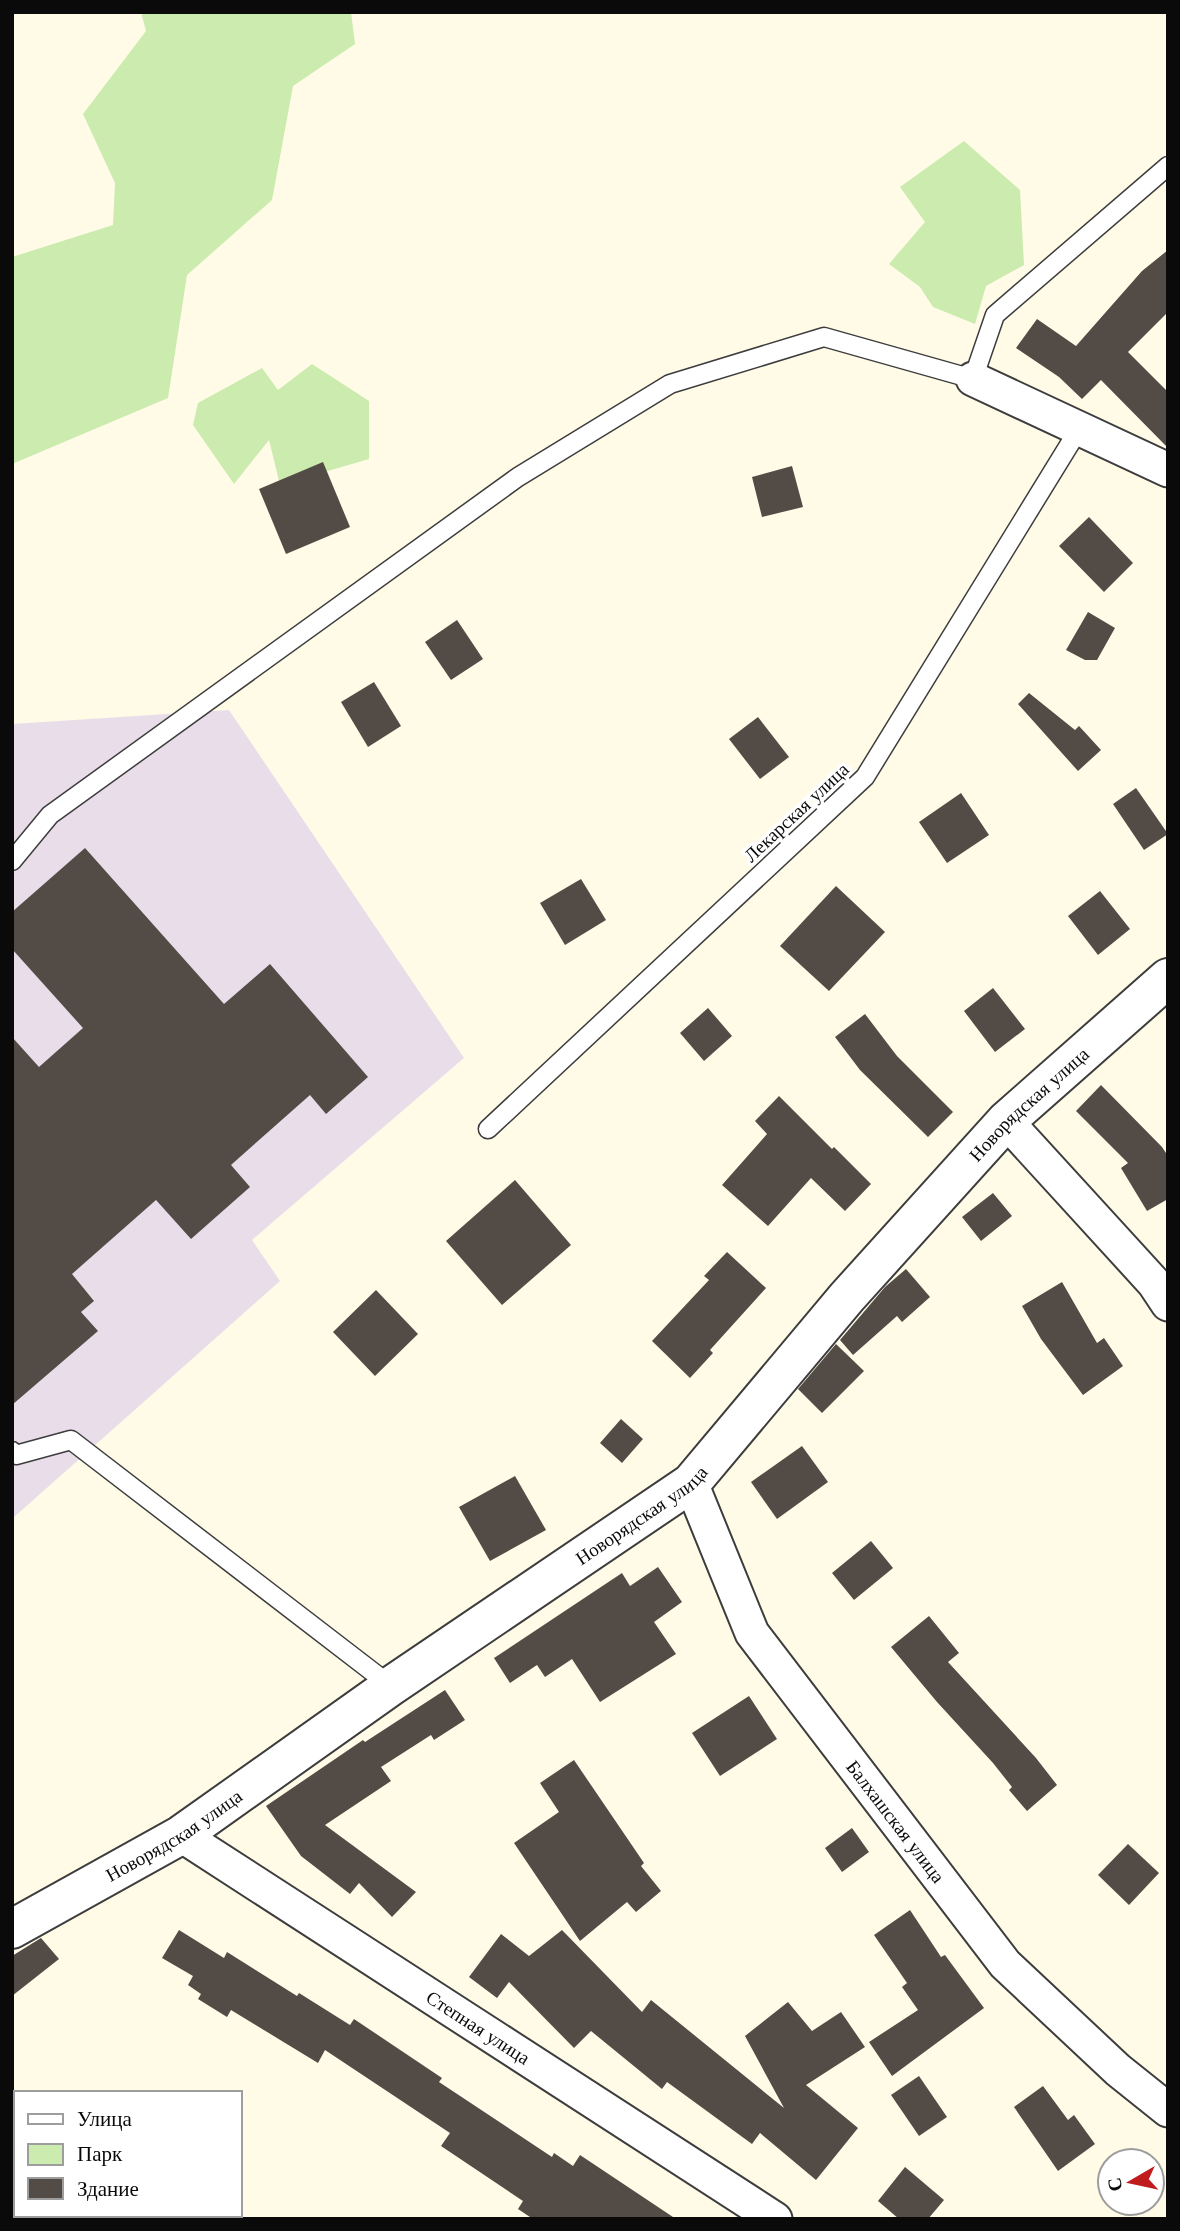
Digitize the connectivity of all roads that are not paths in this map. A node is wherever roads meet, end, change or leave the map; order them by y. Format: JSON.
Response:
{"nodes":[{"id":1,"x":1168,"y":166,"type":"edge"},
{"id":2,"x":973,"y":379,"type":"junction"},
{"id":3,"x":1079,"y":429,"type":"junction"},
{"id":4,"x":1168,"y":470,"type":"edge"},
{"id":5,"x":12,"y":861,"type":"edge"},
{"id":6,"x":1168,"y":978,"type":"edge"},
{"id":7,"x":1006,"y":1121,"type":"junction"},
{"id":8,"x":488,"y":1129,"type":"dead end"},
{"id":9,"x":1163,"y":1287,"type":"edge"},
{"id":10,"x":12,"y":1451,"type":"edge"},
{"id":11,"x":691,"y":1483,"type":"junction"},
{"id":12,"x":391,"y":1686,"type":"junction"},
{"id":13,"x":181,"y":1835,"type":"junction"},
{"id":14,"x":12,"y":1929,"type":"edge"},
{"id":15,"x":1168,"y":2110,"type":"edge"},
{"id":16,"x":775,"y":2219,"type":"edge"}],
"edges":[{"from":1,"to":2,"type":"lane"},
{"from":2,"to":3,"type":"street"},
{"from":2,"to":5,"type":"lane"},
{"from":3,"to":4,"type":"street"},
{"from":3,"to":8,"type":"lane","name":"Лекарская улица"},
{"from":6,"to":7,"type":"street","name":"Новорядская улица"},
{"from":7,"to":9,"type":"street"},
{"from":7,"to":11,"type":"street","name":"Новорядская улица"},
{"from":10,"to":12,"type":"lane"},
{"from":11,"to":12,"type":"street","name":"Новорядская улица"},
{"from":11,"to":15,"type":"street","name":"Балхашская улица"},
{"from":12,"to":13,"type":"street","name":"Новорядская улица"},
{"from":13,"to":14,"type":"street","name":"Новорядская улица"},
{"from":13,"to":16,"type":"street","name":"Степная улица"}]}
